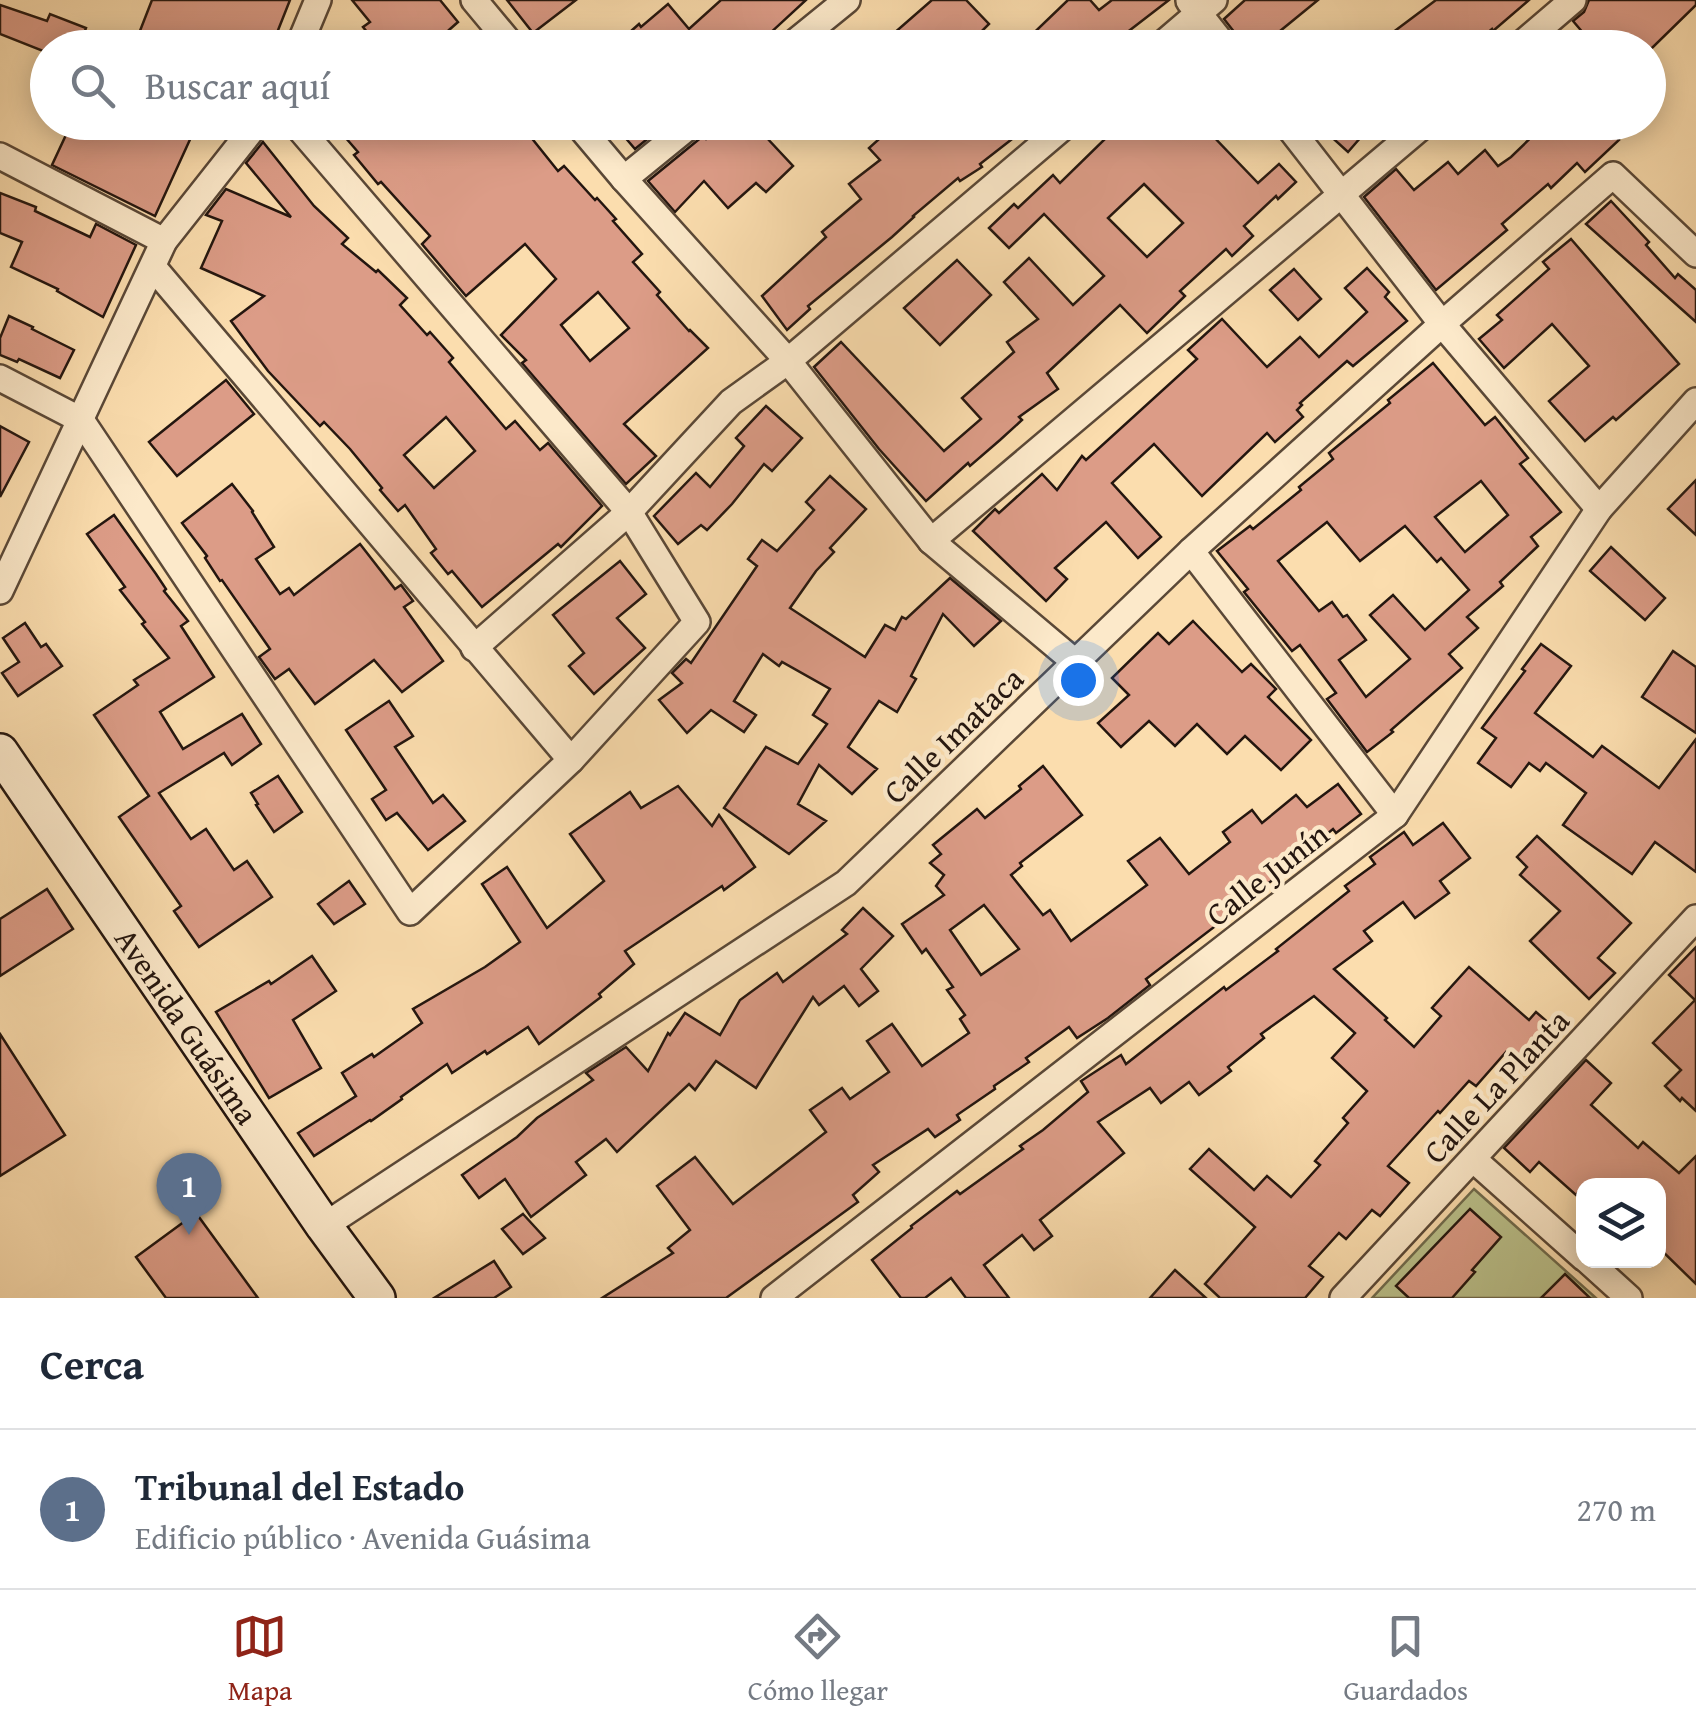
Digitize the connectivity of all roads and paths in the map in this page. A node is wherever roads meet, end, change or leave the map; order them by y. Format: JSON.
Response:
{"nodes":[{"id":1,"x":318,"y":0,"type":"edge"},
{"id":2,"x":474,"y":0,"type":"edge"},
{"id":3,"x":846,"y":0,"type":"edge"},
{"id":4,"x":1573,"y":0,"type":"edge"},
{"id":5,"x":1200,"y":4,"type":"edge"},
{"id":6,"x":306,"y":30,"type":"edge"},
{"id":7,"x":499,"y":30,"type":"edge"},
{"id":8,"x":810,"y":30,"type":"edge"},
{"id":9,"x":1175,"y":30,"type":"edge"},
{"id":10,"x":1215,"y":30,"type":"edge"},
{"id":11,"x":1537,"y":30,"type":"edge"},
{"id":12,"x":244,"y":140,"type":"edge"},
{"id":13,"x":309,"y":140,"type":"edge"},
{"id":14,"x":591,"y":140,"type":"edge"},
{"id":15,"x":672,"y":140,"type":"edge"},
{"id":16,"x":1048,"y":140,"type":"edge"},
{"id":17,"x":1299,"y":140,"type":"edge"},
{"id":18,"x":1406,"y":140,"type":"edge"},
{"id":19,"x":0,"y":156,"type":"edge"},
{"id":20,"x":624,"y":179,"type":"junction"},
{"id":21,"x":1342,"y":194,"type":"junction"},
{"id":22,"x":164,"y":242,"type":"junction"},
{"id":23,"x":1696,"y":254,"type":"edge"},
{"id":24,"x":153,"y":266,"type":"junction"},
{"id":25,"x":1442,"y":324,"type":"junction"},
{"id":26,"x":788,"y":360,"type":"junction"},
{"id":27,"x":0,"y":378,"type":"edge"},
{"id":28,"x":1696,"y":401,"type":"edge"},
{"id":29,"x":80,"y":420,"type":"junction"},
{"id":30,"x":1600,"y":509,"type":"junction"},
{"id":31,"x":629,"y":512,"type":"junction"},
{"id":32,"x":931,"y":540,"type":"junction"},
{"id":33,"x":1191,"y":551,"type":"junction"},
{"id":34,"x":0,"y":591,"type":"edge"},
{"id":35,"x":474,"y":648,"type":"junction"},
{"id":36,"x":1075,"y":662,"type":"junction"},
{"id":37,"x":0,"y":752,"type":"edge"},
{"id":38,"x":571,"y":760,"type":"junction"},
{"id":39,"x":1395,"y":816,"type":"junction"},
{"id":40,"x":1696,"y":918,"type":"edge"},
{"id":41,"x":1473,"y":1159,"type":"junction"},
{"id":42,"x":324,"y":1226,"type":"junction"},
{"id":43,"x":1576,"y":1251,"type":"edge"},
{"id":44,"x":1595,"y":1268,"type":"edge"},
{"id":45,"x":377,"y":1298,"type":"edge"},
{"id":46,"x":774,"y":1298,"type":"edge"},
{"id":47,"x":1343,"y":1298,"type":"edge"},
{"id":48,"x":1629,"y":1298,"type":"edge"}],
"edges":[{"from":1,"to":6,"type":"street"},
{"from":2,"to":7,"type":"street"},
{"from":3,"to":8,"type":"street"},
{"from":4,"to":11,"type":"street"},
{"from":5,"to":9,"type":"street"},
{"from":5,"to":10,"type":"street"},
{"from":12,"to":22,"type":"street"},
{"from":13,"to":31,"type":"street"},
{"from":14,"to":20,"type":"street"},
{"from":15,"to":20,"type":"street"},
{"from":16,"to":26,"type":"street"},
{"from":17,"to":21,"type":"street"},
{"from":18,"to":21,"type":"street"},
{"from":19,"to":22,"type":"street"},
{"from":20,"to":26,"type":"street"},
{"from":21,"to":25,"type":"street"},
{"from":21,"to":32,"type":"street"},
{"from":22,"to":24,"type":"street"},
{"from":23,"to":25,"type":"street","name":"Calle Imataca"},
{"from":24,"to":29,"type":"street"},
{"from":24,"to":35,"type":"street"},
{"from":25,"to":30,"type":"street"},
{"from":25,"to":33,"type":"street","name":"Calle Imataca"},
{"from":26,"to":31,"type":"street"},
{"from":26,"to":32,"type":"street"},
{"from":27,"to":29,"type":"street"},
{"from":28,"to":30,"type":"street","name":"Calle Junín"},
{"from":29,"to":34,"type":"street"},
{"from":29,"to":38,"type":"street"},
{"from":30,"to":39,"type":"street","name":"Calle Junín"},
{"from":31,"to":35,"type":"street"},
{"from":31,"to":38,"type":"street"},
{"from":32,"to":36,"type":"street"},
{"from":33,"to":36,"type":"street","name":"Calle Imataca"},
{"from":33,"to":39,"type":"street"},
{"from":35,"to":38,"type":"street"},
{"from":36,"to":42,"type":"street","name":"Calle Imataca"},
{"from":37,"to":42,"type":"main road","name":"Avenida Guásima"},
{"from":39,"to":46,"type":"street","name":"Calle Junín"},
{"from":40,"to":41,"type":"street","name":"Calle La Planta"},
{"from":41,"to":43,"type":"street"},
{"from":41,"to":47,"type":"street","name":"Calle La Planta"},
{"from":42,"to":45,"type":"main road","name":"Avenida Guásima"},
{"from":44,"to":48,"type":"street"}]}
